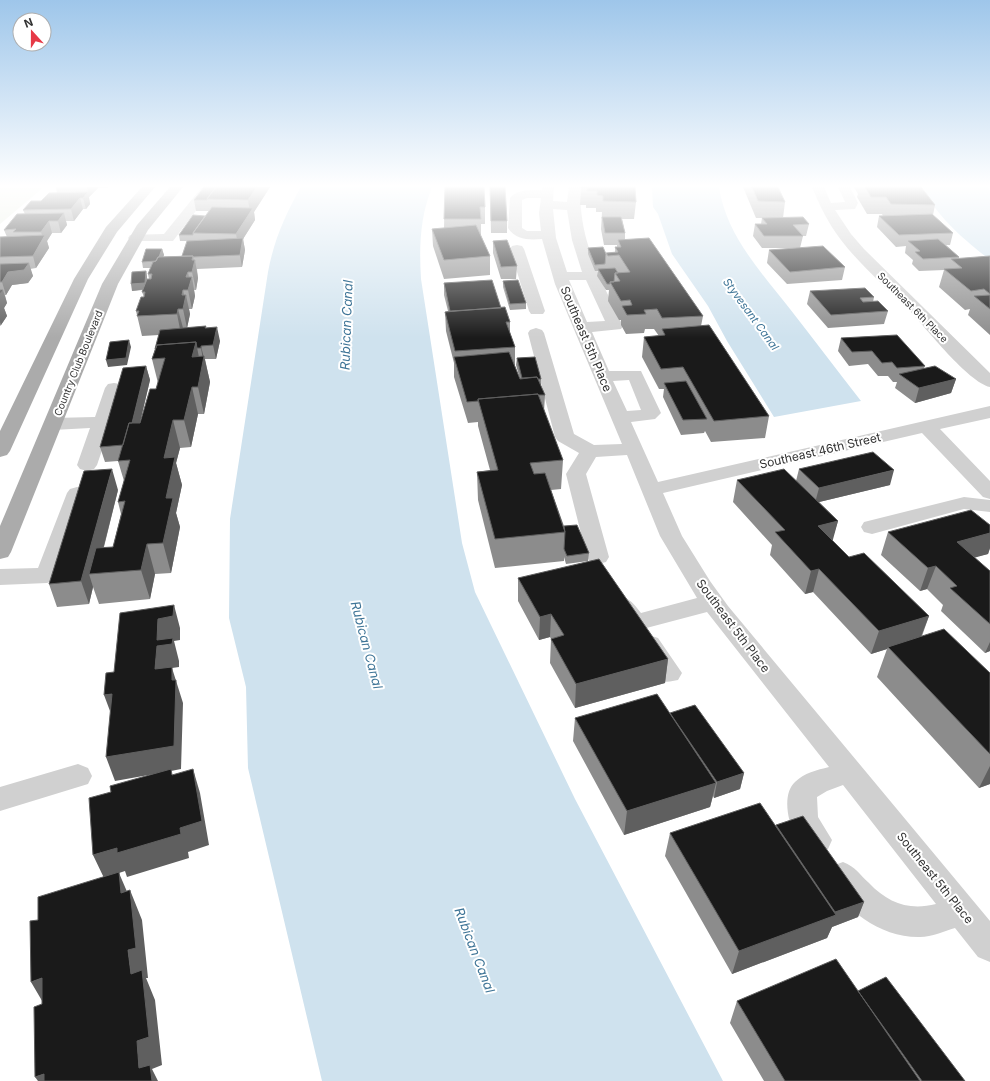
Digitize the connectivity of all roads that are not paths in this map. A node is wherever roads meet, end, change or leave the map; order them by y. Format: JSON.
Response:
{"nodes":[{"id":1,"x":106,"y":237,"type":"edge"},
{"id":2,"x":168,"y":237,"type":"edge"},
{"id":3,"x":548,"y":237,"type":"edge"},
{"id":4,"x":579,"y":237,"type":"edge"},
{"id":5,"x":846,"y":237,"type":"edge"},
{"id":6,"x":135,"y":238,"type":"joint"},
{"id":7,"x":517,"y":249,"type":"dead end"},
{"id":8,"x":91,"y":262,"type":"junction"},
{"id":9,"x":122,"y":262,"type":"junction"},
{"id":10,"x":591,"y":276,"type":"junction"},
{"id":11,"x":548,"y":281,"type":"junction"},
{"id":12,"x":537,"y":311,"type":"dead end"},
{"id":13,"x":581,"y":327,"type":"junction"},
{"id":14,"x":536,"y":333,"type":"dead end"},
{"id":15,"x":67,"y":346,"type":"junction"},
{"id":16,"x":602,"y":376,"type":"junction"},
{"id":17,"x":990,"y":382,"type":"edge"},
{"id":18,"x":114,"y":388,"type":"dead end"},
{"id":19,"x":990,"y":412,"type":"edge"},
{"id":20,"x":619,"y":417,"type":"junction"},
{"id":21,"x":102,"y":422,"type":"junction"},
{"id":22,"x":53,"y":424,"type":"junction"},
{"id":23,"x":926,"y":426,"type":"junction"},
{"id":24,"x":633,"y":449,"type":"junction"},
{"id":25,"x":0,"y":451,"type":"edge"},
{"id":26,"x":590,"y":451,"type":"junction"},
{"id":27,"x":87,"y":465,"type":"dead end"},
{"id":28,"x":650,"y":490,"type":"junction"},
{"id":29,"x":990,"y":493,"type":"edge"},
{"id":30,"x":77,"y":494,"type":"edge"},
{"id":31,"x":990,"y":506,"type":"edge"},
{"id":32,"x":872,"y":527,"type":"dead end"},
{"id":33,"x":0,"y":552,"type":"edge"},
{"id":34,"x":598,"y":557,"type":"dead end"},
{"id":35,"x":0,"y":577,"type":"edge"},
{"id":36,"x":610,"y":587,"type":"edge"},
{"id":37,"x":713,"y":602,"type":"junction"},
{"id":38,"x":635,"y":623,"type":"junction"},
{"id":39,"x":670,"y":673,"type":"dead end"},
{"id":40,"x":849,"y":772,"type":"junction"},
{"id":41,"x":78,"y":776,"type":"dead end"},
{"id":42,"x":0,"y":799,"type":"edge"},
{"id":43,"x":962,"y":911,"type":"junction"},
{"id":44,"x":990,"y":946,"type":"edge"}],
"edges":[{"from":1,"to":8,"type":"main road","name":"Country Club Boulevard"},
{"from":2,"to":6,"type":"street"},
{"from":3,"to":11,"type":"street","name":"Southeast 5th Place"},
{"from":4,"to":10,"type":"street"},
{"from":5,"to":17,"type":"street","name":"Southeast 6th Place"},
{"from":6,"to":9,"type":"main road","name":"Country Club Boulevard"},
{"from":7,"to":11,"type":"street"},
{"from":8,"to":9,"type":"main road"},
{"from":8,"to":15,"type":"main road","name":"Country Club Boulevard"},
{"from":9,"to":15,"type":"main road","name":"Country Club Boulevard"},
{"from":10,"to":11,"type":"street"},
{"from":10,"to":13,"type":"street"},
{"from":11,"to":12,"type":"street"},
{"from":11,"to":13,"type":"street","name":"Southeast 5th Place"},
{"from":13,"to":16,"type":"street","name":"Southeast 5th Place"},
{"from":14,"to":26,"type":"street"},
{"from":15,"to":22,"type":"main road","name":"Country Club Boulevard"},
{"from":15,"to":25,"type":"main road","name":"Country Club Boulevard"},
{"from":16,"to":20,"type":"street","name":"Southeast 5th Place"},
{"from":16,"to":20,"type":"street"},
{"from":18,"to":21,"type":"street"},
{"from":19,"to":23,"type":"street","name":"Southeast 46th Street"},
{"from":20,"to":24,"type":"street","name":"Southeast 5th Place"},
{"from":21,"to":22,"type":"street"},
{"from":21,"to":27,"type":"street"},
{"from":22,"to":33,"type":"main road","name":"Country Club Boulevard"},
{"from":23,"to":28,"type":"street","name":"Southeast 46th Street"},
{"from":23,"to":29,"type":"street"},
{"from":24,"to":26,"type":"street"},
{"from":24,"to":28,"type":"street","name":"Southeast 5th Place"},
{"from":26,"to":34,"type":"street"},
{"from":28,"to":37,"type":"street","name":"Southeast 5th Place"},
{"from":30,"to":35,"type":"street"},
{"from":31,"to":32,"type":"street"},
{"from":36,"to":38,"type":"street"},
{"from":37,"to":38,"type":"street"},
{"from":37,"to":40,"type":"street","name":"Southeast 5th Place"},
{"from":38,"to":39,"type":"street"},
{"from":40,"to":43,"type":"street","name":"Southeast 5th Place"},
{"from":40,"to":43,"type":"street"},
{"from":41,"to":42,"type":"street"},
{"from":43,"to":44,"type":"street","name":"Southeast 5th Place"}]}
